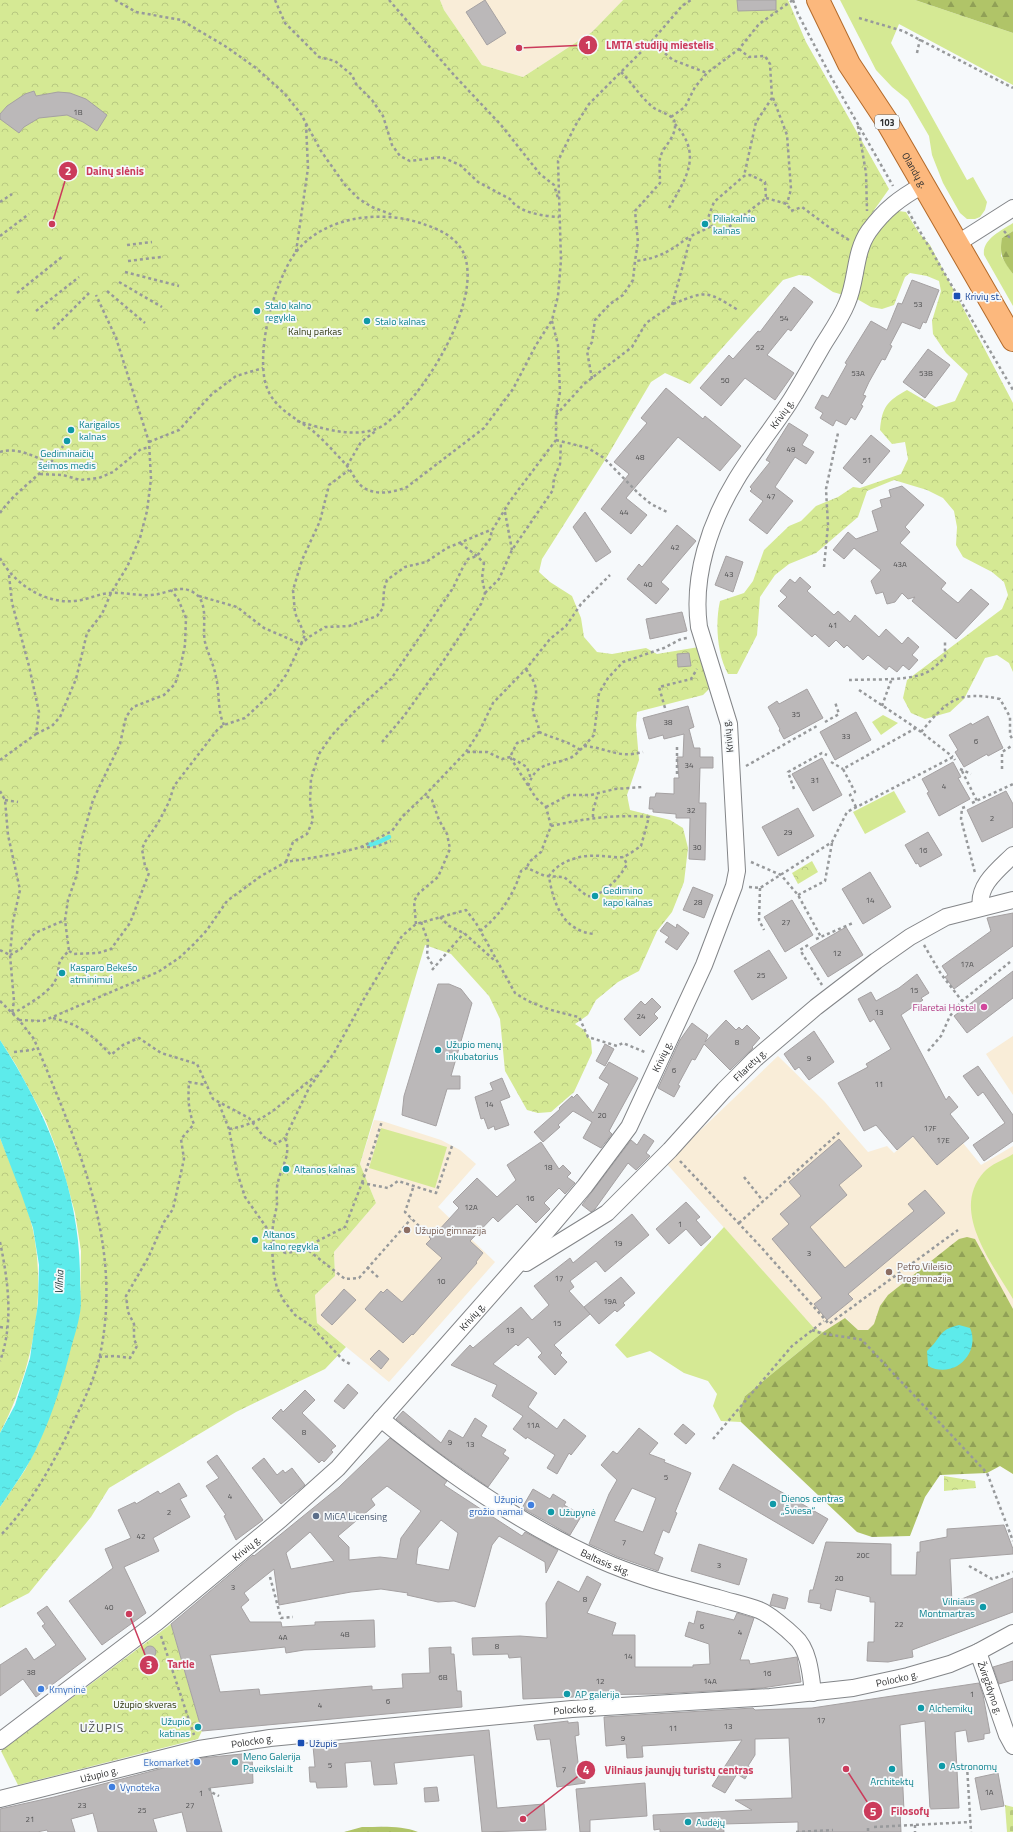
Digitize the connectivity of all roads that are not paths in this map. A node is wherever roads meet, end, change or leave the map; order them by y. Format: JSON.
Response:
{"nodes":[{"id":1,"x":818,"y":0,"type":"edge"},
{"id":2,"x":923,"y":185,"type":"junction"},
{"id":3,"x":1013,"y":208,"type":"edge"},
{"id":4,"x":958,"y":244,"type":"junction"},
{"id":5,"x":1013,"y":340,"type":"edge"},
{"id":6,"x":1013,"y":855,"type":"edge"},
{"id":7,"x":1013,"y":900,"type":"edge"},
{"id":8,"x":981,"y":907,"type":"junction"},
{"id":9,"x":566,"y":1209,"type":"junction"},
{"id":10,"x":584,"y":1227,"type":"junction"},
{"id":11,"x":513,"y":1271,"type":"junction"},
{"id":12,"x":381,"y":1419,"type":"junction"},
{"id":13,"x":1013,"y":1633,"type":"edge"},
{"id":14,"x":978,"y":1652,"type":"junction"},
{"id":15,"x":813,"y":1693,"type":"junction"},
{"id":16,"x":0,"y":1741,"type":"edge"},
{"id":17,"x":1013,"y":1746,"type":"edge"},
{"id":18,"x":199,"y":1749,"type":"joint"},
{"id":19,"x":0,"y":1799,"type":"edge"}],
"edges":[{"from":1,"to":2,"type":"main road","name":"Olandų g.","number":"103"},
{"from":2,"to":4,"type":"main road","name":"Olandų g.","number":"103"},
{"from":2,"to":9,"type":"street","name":"Krivių g."},
{"from":3,"to":4,"type":"street"},
{"from":4,"to":5,"type":"main road","name":"Olandų g.","number":"103"},
{"from":6,"to":8,"type":"street"},
{"from":7,"to":8,"type":"street","name":"Filaretų g."},
{"from":8,"to":10,"type":"street","name":"Filaretų g."},
{"from":9,"to":10,"type":"street"},
{"from":9,"to":11,"type":"street","name":"Krivių g."},
{"from":10,"to":11,"type":"street","name":"Filaretų g."},
{"from":11,"to":12,"type":"street","name":"Krivių g."},
{"from":12,"to":15,"type":"street","name":"Baltasis skg."},
{"from":12,"to":16,"type":"street","name":"Krivių g."},
{"from":13,"to":14,"type":"street","name":"Polocko g."},
{"from":14,"to":15,"type":"street","name":"Polocko g."},
{"from":14,"to":17,"type":"street","name":"Žvirgždyno g."},
{"from":15,"to":18,"type":"street","name":"Polocko g."},
{"from":18,"to":19,"type":"street","name":"Užupio g."}]}
